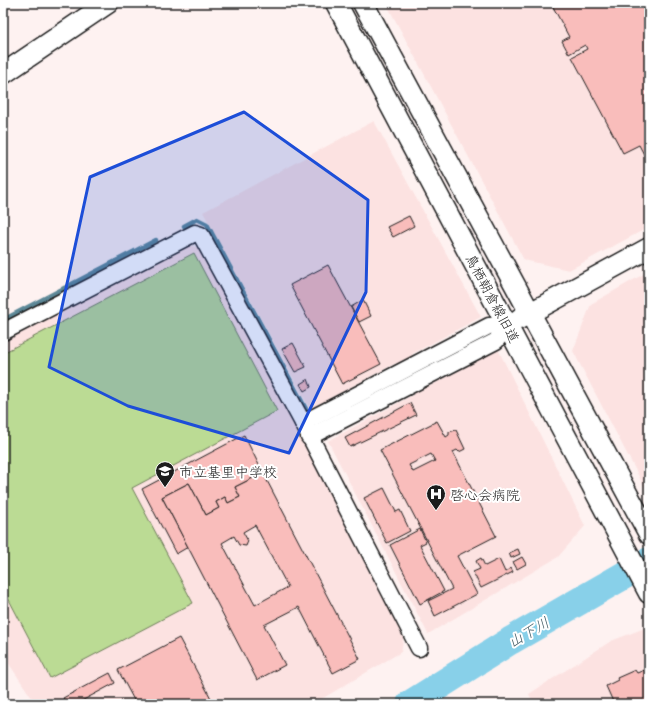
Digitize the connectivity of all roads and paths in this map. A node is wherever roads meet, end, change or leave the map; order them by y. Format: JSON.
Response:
{"nodes":[{"id":1,"x":108,"y":3,"type":"edge"},
{"id":2,"x":336,"y":3,"type":"edge"},
{"id":3,"x":363,"y":3,"type":"edge"},
{"id":4,"x":3,"y":74,"type":"edge"},
{"id":5,"x":649,"y":248,"type":"edge"},
{"id":6,"x":531,"y":312,"type":"junction"},
{"id":7,"x":508,"y":325,"type":"junction"},
{"id":8,"x":3,"y":332,"type":"edge"},
{"id":9,"x":306,"y":430,"type":"junction"},
{"id":10,"x":646,"y":528,"type":"edge"},
{"id":11,"x":649,"y":592,"type":"edge"},
{"id":12,"x":419,"y":648,"type":"dead end"}],
"edges":[{"from":1,"to":4,"type":"street"},
{"from":2,"to":7,"type":"street","name":"鳥栖朝倉線旧道"},
{"from":3,"to":6,"type":"street","name":"鳥栖朝倉線旧道"},
{"from":5,"to":6,"type":"street"},
{"from":6,"to":7,"type":"street"},
{"from":6,"to":10,"type":"street","name":"鳥栖朝倉線旧道"},
{"from":7,"to":9,"type":"street"},
{"from":7,"to":11,"type":"street","name":"鳥栖朝倉線旧道"},
{"from":8,"to":9,"type":"street"},
{"from":9,"to":12,"type":"street"}]}
